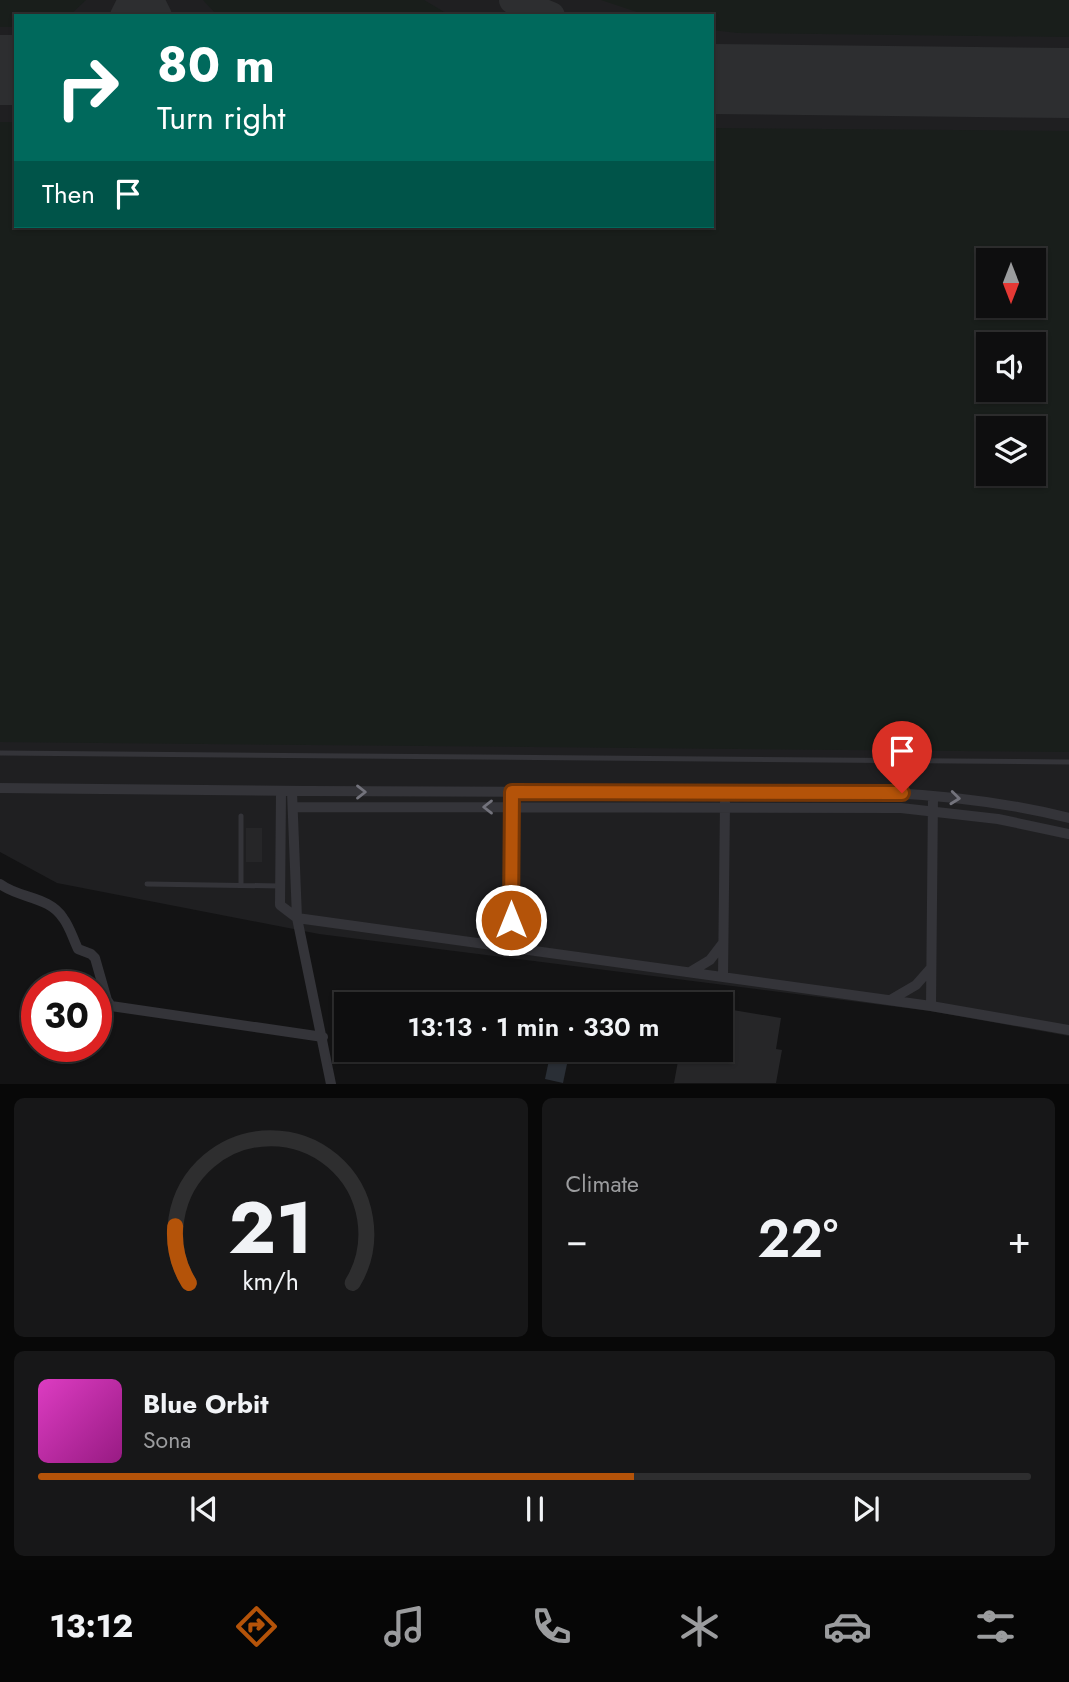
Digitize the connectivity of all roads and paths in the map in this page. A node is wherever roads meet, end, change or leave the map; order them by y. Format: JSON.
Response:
{"nodes":[{"id":1,"x":0,"y":753,"type":"edge"},
{"id":2,"x":1069,"y":762,"type":"edge"},
{"id":3,"x":0,"y":788,"type":"edge"},
{"id":4,"x":281,"y":792,"type":"junction"},
{"id":5,"x":292,"y":792,"type":"junction"},
{"id":6,"x":512,"y":792,"type":"junction"},
{"id":7,"x":725,"y":792,"type":"junction"},
{"id":8,"x":933,"y":796,"type":"junction"},
{"id":9,"x":293,"y":807,"type":"junction"},
{"id":10,"x":512,"y":807,"type":"junction"},
{"id":11,"x":725,"y":807,"type":"junction"},
{"id":12,"x":933,"y":811,"type":"junction"},
{"id":13,"x":241,"y":816,"type":"dead end"},
{"id":14,"x":1069,"y":818,"type":"edge"},
{"id":15,"x":1069,"y":834,"type":"edge"},
{"id":16,"x":0,"y":884,"type":"edge"},
{"id":17,"x":147,"y":884,"type":"dead end"},
{"id":18,"x":241,"y":886,"type":"junction"},
{"id":19,"x":281,"y":886,"type":"junction"},
{"id":20,"x":297,"y":918,"type":"junction"},
{"id":21,"x":511,"y":920,"type":"junction"},
{"id":22,"x":476,"y":943,"type":"junction"},
{"id":23,"x":723,"y":943,"type":"junction"},
{"id":24,"x":511,"y":948,"type":"junction"},
{"id":25,"x":932,"y":967,"type":"junction"},
{"id":26,"x":688,"y":972,"type":"junction"},
{"id":27,"x":723,"y":977,"type":"junction"},
{"id":28,"x":888,"y":1000,"type":"junction"},
{"id":29,"x":931,"y":1006,"type":"junction"},
{"id":30,"x":1069,"y":1030,"type":"edge"},
{"id":31,"x":323,"y":1037,"type":"junction"},
{"id":32,"x":331,"y":1083,"type":"edge"}],
"edges":[{"from":1,"to":2,"type":"lane"},
{"from":3,"to":4,"type":"street"},
{"from":4,"to":5,"type":"street"},
{"from":4,"to":19,"type":"street"},
{"from":5,"to":6,"type":"street","one_way":true},
{"from":5,"to":9,"type":"street"},
{"from":6,"to":7,"type":"street"},
{"from":6,"to":10,"type":"street"},
{"from":7,"to":8,"type":"street"},
{"from":7,"to":11,"type":"street"},
{"from":8,"to":12,"type":"street"},
{"from":8,"to":14,"type":"street","one_way":true},
{"from":10,"to":9,"type":"street","one_way":true},
{"from":9,"to":20,"type":"street"},
{"from":10,"to":11,"type":"street"},
{"from":10,"to":21,"type":"street"},
{"from":11,"to":12,"type":"street"},
{"from":11,"to":23,"type":"street"},
{"from":12,"to":15,"type":"street"},
{"from":12,"to":25,"type":"street"},
{"from":13,"to":18,"type":"lane"},
{"from":16,"to":31,"type":"street"},
{"from":17,"to":18,"type":"lane"},
{"from":18,"to":19,"type":"lane"},
{"from":19,"to":20,"type":"street"},
{"from":20,"to":22,"type":"street"},
{"from":20,"to":31,"type":"street"},
{"from":21,"to":22,"type":"street"},
{"from":21,"to":24,"type":"street"},
{"from":22,"to":24,"type":"street"},
{"from":23,"to":26,"type":"street"},
{"from":23,"to":27,"type":"street"},
{"from":24,"to":26,"type":"street"},
{"from":25,"to":28,"type":"street"},
{"from":25,"to":29,"type":"street"},
{"from":26,"to":27,"type":"street"},
{"from":27,"to":28,"type":"street"},
{"from":28,"to":29,"type":"street"},
{"from":29,"to":30,"type":"street"},
{"from":31,"to":32,"type":"street"}]}
